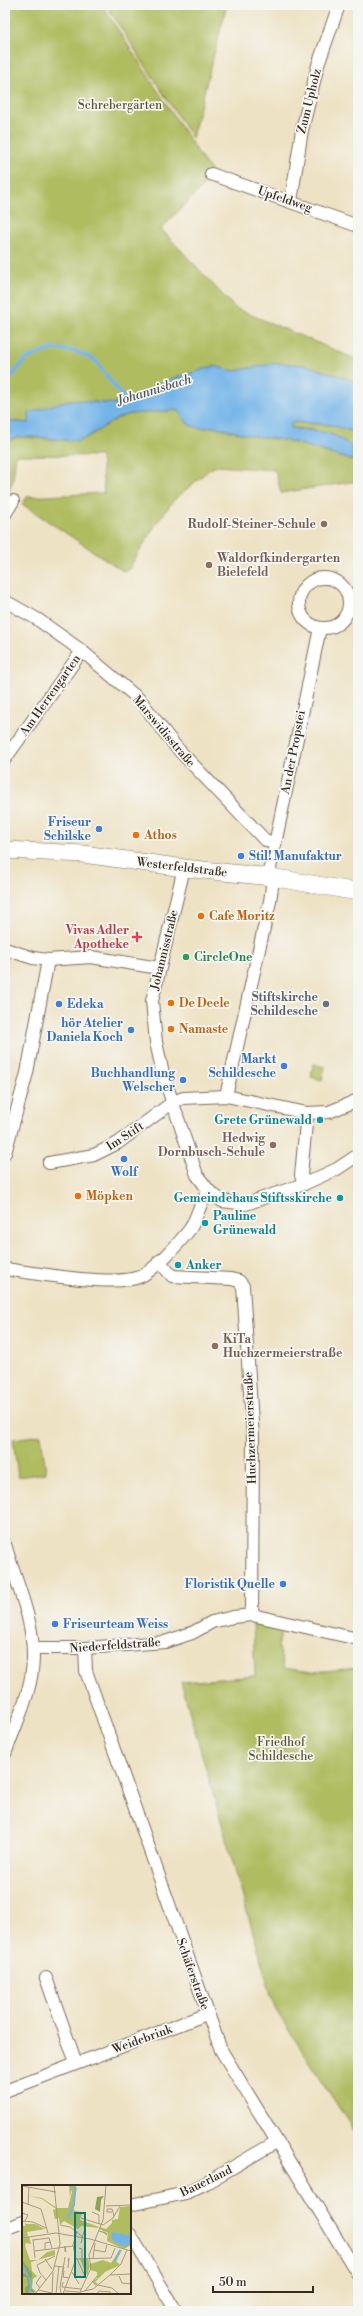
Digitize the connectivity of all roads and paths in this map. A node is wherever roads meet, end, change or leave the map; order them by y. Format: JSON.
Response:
{"nodes":[{"id":1,"x":339,"y":5,"type":"edge"},
{"id":2,"x":211,"y":174,"type":"dead end"},
{"id":3,"x":291,"y":201,"type":"junction"},
{"id":4,"x":358,"y":226,"type":"edge"},
{"id":5,"x":12,"y":501,"type":"dead end"},
{"id":6,"x":5,"y":514,"type":"edge"},
{"id":7,"x":5,"y":601,"type":"edge"},
{"id":8,"x":320,"y":628,"type":"junction"},
{"id":9,"x":82,"y":651,"type":"junction"},
{"id":10,"x":5,"y":759,"type":"edge"},
{"id":11,"x":274,"y":844,"type":"junction"},
{"id":12,"x":5,"y":850,"type":"edge"},
{"id":13,"x":184,"y":868,"type":"junction"},
{"id":14,"x":271,"y":877,"type":"junction"},
{"id":15,"x":358,"y":892,"type":"edge"},
{"id":16,"x":5,"y":949,"type":"edge"},
{"id":17,"x":48,"y":960,"type":"junction"},
{"id":18,"x":159,"y":968,"type":"junction"},
{"id":19,"x":226,"y":1096,"type":"junction"},
{"id":20,"x":358,"y":1100,"type":"edge"},
{"id":21,"x":173,"y":1102,"type":"junction"},
{"id":22,"x":307,"y":1113,"type":"junction"},
{"id":23,"x":5,"y":1153,"type":"edge"},
{"id":24,"x":358,"y":1155,"type":"edge"},
{"id":25,"x":49,"y":1163,"type":"dead end"},
{"id":26,"x":304,"y":1184,"type":"junction"},
{"id":27,"x":208,"y":1191,"type":"junction"},
{"id":28,"x":160,"y":1261,"type":"junction"},
{"id":29,"x":5,"y":1270,"type":"edge"},
{"id":30,"x":5,"y":1544,"type":"edge"},
{"id":31,"x":252,"y":1615,"type":"junction"},
{"id":32,"x":358,"y":1639,"type":"edge"},
{"id":33,"x":33,"y":1648,"type":"junction"},
{"id":34,"x":85,"y":1648,"type":"junction"},
{"id":35,"x":5,"y":1754,"type":"edge"},
{"id":36,"x":46,"y":1978,"type":"dead end"},
{"id":37,"x":207,"y":2014,"type":"junction"},
{"id":38,"x":76,"y":2063,"type":"junction"},
{"id":39,"x":5,"y":2091,"type":"edge"},
{"id":40,"x":276,"y":2142,"type":"junction"},
{"id":41,"x":131,"y":2205,"type":"edge"},
{"id":42,"x":22,"y":2222,"type":"edge"},
{"id":43,"x":5,"y":2229,"type":"edge"},
{"id":44,"x":131,"y":2236,"type":"edge"},
{"id":45,"x":358,"y":2274,"type":"edge"},
{"id":46,"x":176,"y":2311,"type":"edge"}],
"edges":[{"from":1,"to":3,"type":"street","name":"Zum Upholz"},
{"from":2,"to":3,"type":"street","name":"Upfeldweg"},
{"from":3,"to":4,"type":"street","name":"Upfeldweg"},
{"from":5,"to":6,"type":"street"},
{"from":7,"to":9,"type":"street","name":"Marswidisstraße"},
{"from":8,"to":8,"type":"street"},
{"from":8,"to":11,"type":"street","name":"An der Propstei"},
{"from":9,"to":10,"type":"street","name":"Am Herrengarten"},
{"from":9,"to":11,"type":"street","name":"Marswidisstraße"},
{"from":11,"to":14,"type":"street","name":"An der Propstei"},
{"from":12,"to":13,"type":"main road","name":"Westerfeldstraße"},
{"from":13,"to":14,"type":"main road","name":"Westerfeldstraße"},
{"from":13,"to":18,"type":"street","name":"Johannisstraße"},
{"from":14,"to":15,"type":"main road","name":"Westerfeldstraße"},
{"from":14,"to":19,"type":"street","name":"An der Propstei"},
{"from":16,"to":17,"type":"street"},
{"from":17,"to":18,"type":"street"},
{"from":17,"to":23,"type":"street"},
{"from":18,"to":21,"type":"street","name":"Johannisstraße"},
{"from":19,"to":21,"type":"street"},
{"from":19,"to":22,"type":"street"},
{"from":20,"to":22,"type":"street"},
{"from":21,"to":25,"type":"street","name":"Im Stift"},
{"from":21,"to":27,"type":"street","name":"Johannisstraße"},
{"from":22,"to":26,"type":"street"},
{"from":24,"to":26,"type":"street","name":"Johannisstraße"},
{"from":26,"to":27,"type":"street","name":"Johannisstraße"},
{"from":27,"to":28,"type":"street"},
{"from":28,"to":29,"type":"street"},
{"from":28,"to":31,"type":"street","name":"Huchzermeierstraße"},
{"from":30,"to":33,"type":"street"},
{"from":31,"to":32,"type":"street","name":"Niederfeldstraße"},
{"from":31,"to":34,"type":"street","name":"Niederfeldstraße"},
{"from":33,"to":34,"type":"street","name":"Niederfeldstraße"},
{"from":33,"to":35,"type":"street"},
{"from":34,"to":37,"type":"street","name":"Schäferstraße"},
{"from":36,"to":38,"type":"street"},
{"from":37,"to":38,"type":"street","name":"Weidebrink"},
{"from":37,"to":40,"type":"street","name":"Schäferstraße"},
{"from":38,"to":39,"type":"street","name":"Weidebrink"},
{"from":40,"to":41,"type":"street","name":"Bauerland"},
{"from":40,"to":45,"type":"street","name":"Schäferstraße"},
{"from":42,"to":43,"type":"street"},
{"from":44,"to":46,"type":"street"}]}
